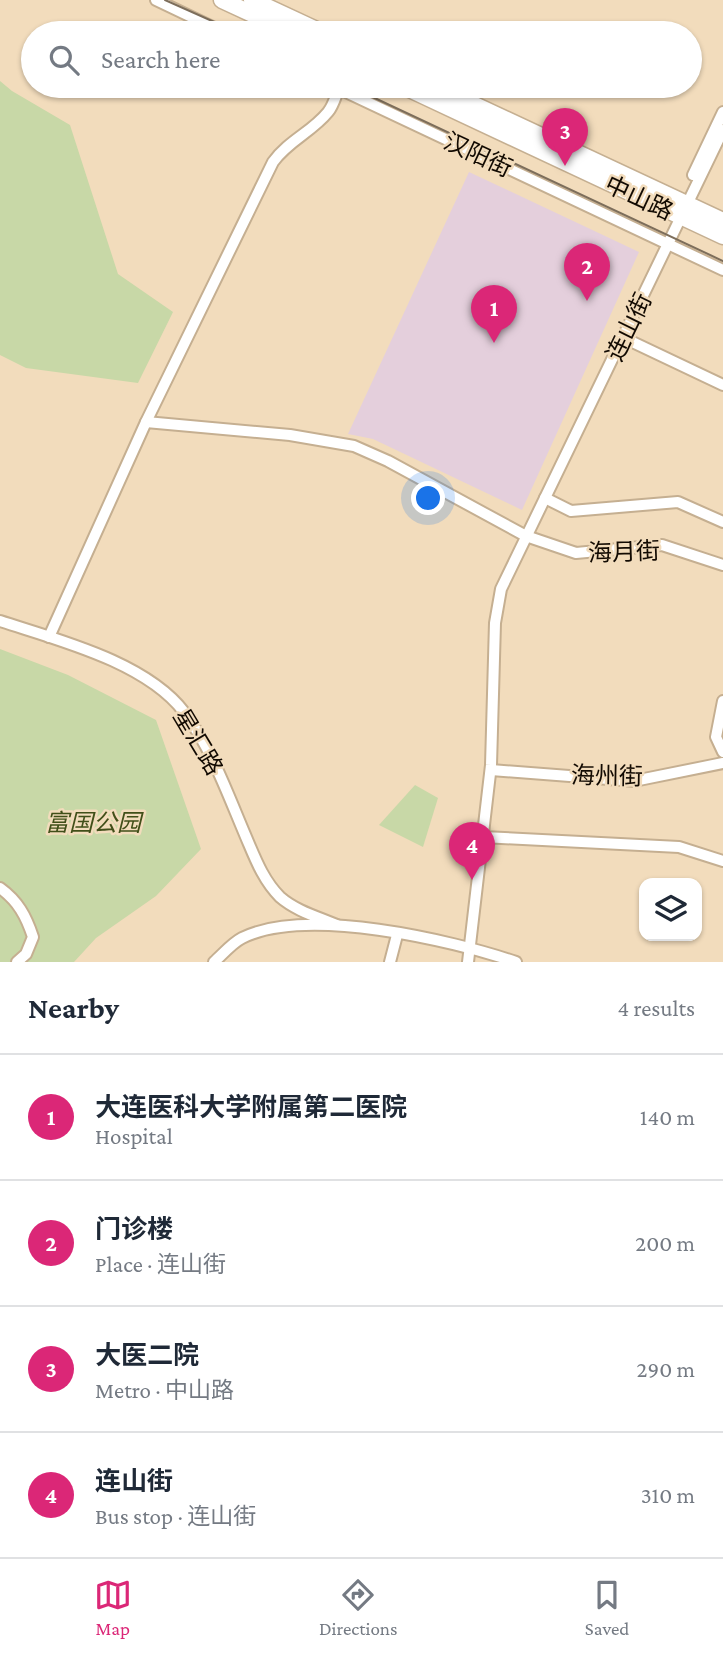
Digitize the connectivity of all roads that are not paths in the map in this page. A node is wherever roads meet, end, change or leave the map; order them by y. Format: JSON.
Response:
{"nodes":[{"id":1,"x":156,"y":0,"type":"edge"},
{"id":2,"x":222,"y":0,"type":"edge"},
{"id":3,"x":252,"y":0,"type":"edge"},
{"id":4,"x":200,"y":21,"type":"edge"},
{"id":5,"x":267,"y":21,"type":"edge"},
{"id":6,"x":297,"y":21,"type":"edge"},
{"id":7,"x":334,"y":98,"type":"edge"},
{"id":8,"x":360,"y":98,"type":"edge"},
{"id":9,"x":430,"y":98,"type":"edge"},
{"id":10,"x":458,"y":98,"type":"edge"},
{"id":11,"x":723,"y":112,"type":"edge"},
{"id":12,"x":723,"y":130,"type":"edge"},
{"id":13,"x":682,"y":208,"type":"junction"},
{"id":14,"x":723,"y":221,"type":"edge"},
{"id":15,"x":723,"y":236,"type":"edge"},
{"id":16,"x":665,"y":244,"type":"junction"},
{"id":17,"x":723,"y":270,"type":"edge"},
{"id":18,"x":624,"y":338,"type":"junction"},
{"id":19,"x":723,"y":385,"type":"edge"},
{"id":20,"x":146,"y":422,"type":"junction"},
{"id":21,"x":545,"y":498,"type":"junction"},
{"id":22,"x":723,"y":522,"type":"edge"},
{"id":23,"x":526,"y":536,"type":"junction"},
{"id":24,"x":723,"y":565,"type":"edge"},
{"id":25,"x":0,"y":621,"type":"edge"},
{"id":26,"x":49,"y":637,"type":"junction"},
{"id":27,"x":723,"y":701,"type":"edge"},
{"id":28,"x":723,"y":752,"type":"edge"},
{"id":29,"x":723,"y":763,"type":"edge"},
{"id":30,"x":491,"y":770,"type":"junction"},
{"id":31,"x":483,"y":837,"type":"junction"},
{"id":32,"x":723,"y":861,"type":"edge"},
{"id":33,"x":0,"y":888,"type":"edge"},
{"id":34,"x":337,"y":925,"type":"junction"},
{"id":35,"x":397,"y":935,"type":"junction"},
{"id":36,"x":471,"y":947,"type":"junction"},
{"id":37,"x":17,"y":962,"type":"edge"},
{"id":38,"x":214,"y":962,"type":"edge"},
{"id":39,"x":390,"y":962,"type":"edge"},
{"id":40,"x":468,"y":962,"type":"edge"},
{"id":41,"x":516,"y":962,"type":"edge"}],
"edges":[{"from":1,"to":4,"type":"street"},
{"from":2,"to":5,"type":"highway"},
{"from":3,"to":6,"type":"highway"},
{"from":7,"to":20,"type":"street"},
{"from":8,"to":16,"type":"street","name":"汉阳街"},
{"from":9,"to":13,"type":"highway","name":"中山路"},
{"from":10,"to":13,"type":"highway","name":"中山路"},
{"from":11,"to":13,"type":"street","name":"连山街"},
{"from":12,"to":13,"type":"street","name":"连山街"},
{"from":13,"to":14,"type":"highway","name":"中山路"},
{"from":13,"to":15,"type":"highway","name":"中山路"},
{"from":13,"to":16,"type":"street","name":"连山街"},
{"from":16,"to":17,"type":"street","name":"汉阳街"},
{"from":16,"to":18,"type":"street","name":"连山街"},
{"from":18,"to":19,"type":"street"},
{"from":18,"to":21,"type":"street","name":"连山街"},
{"from":20,"to":23,"type":"street","name":"海月街"},
{"from":20,"to":26,"type":"street"},
{"from":21,"to":22,"type":"street"},
{"from":21,"to":23,"type":"street","name":"连山街"},
{"from":23,"to":24,"type":"street","name":"海月街"},
{"from":23,"to":30,"type":"street","name":"连山街"},
{"from":25,"to":26,"type":"street","name":"星汇路"},
{"from":26,"to":34,"type":"street","name":"星汇路"},
{"from":27,"to":28,"type":"street"},
{"from":29,"to":30,"type":"street","name":"海州街"},
{"from":30,"to":31,"type":"street","name":"连山街"},
{"from":31,"to":32,"type":"street"},
{"from":31,"to":36,"type":"street","name":"连山街"},
{"from":33,"to":37,"type":"street"},
{"from":34,"to":35,"type":"street"},
{"from":34,"to":38,"type":"street"},
{"from":35,"to":36,"type":"street"},
{"from":35,"to":39,"type":"street"},
{"from":36,"to":40,"type":"street","name":"连山街"},
{"from":36,"to":41,"type":"street"}]}
